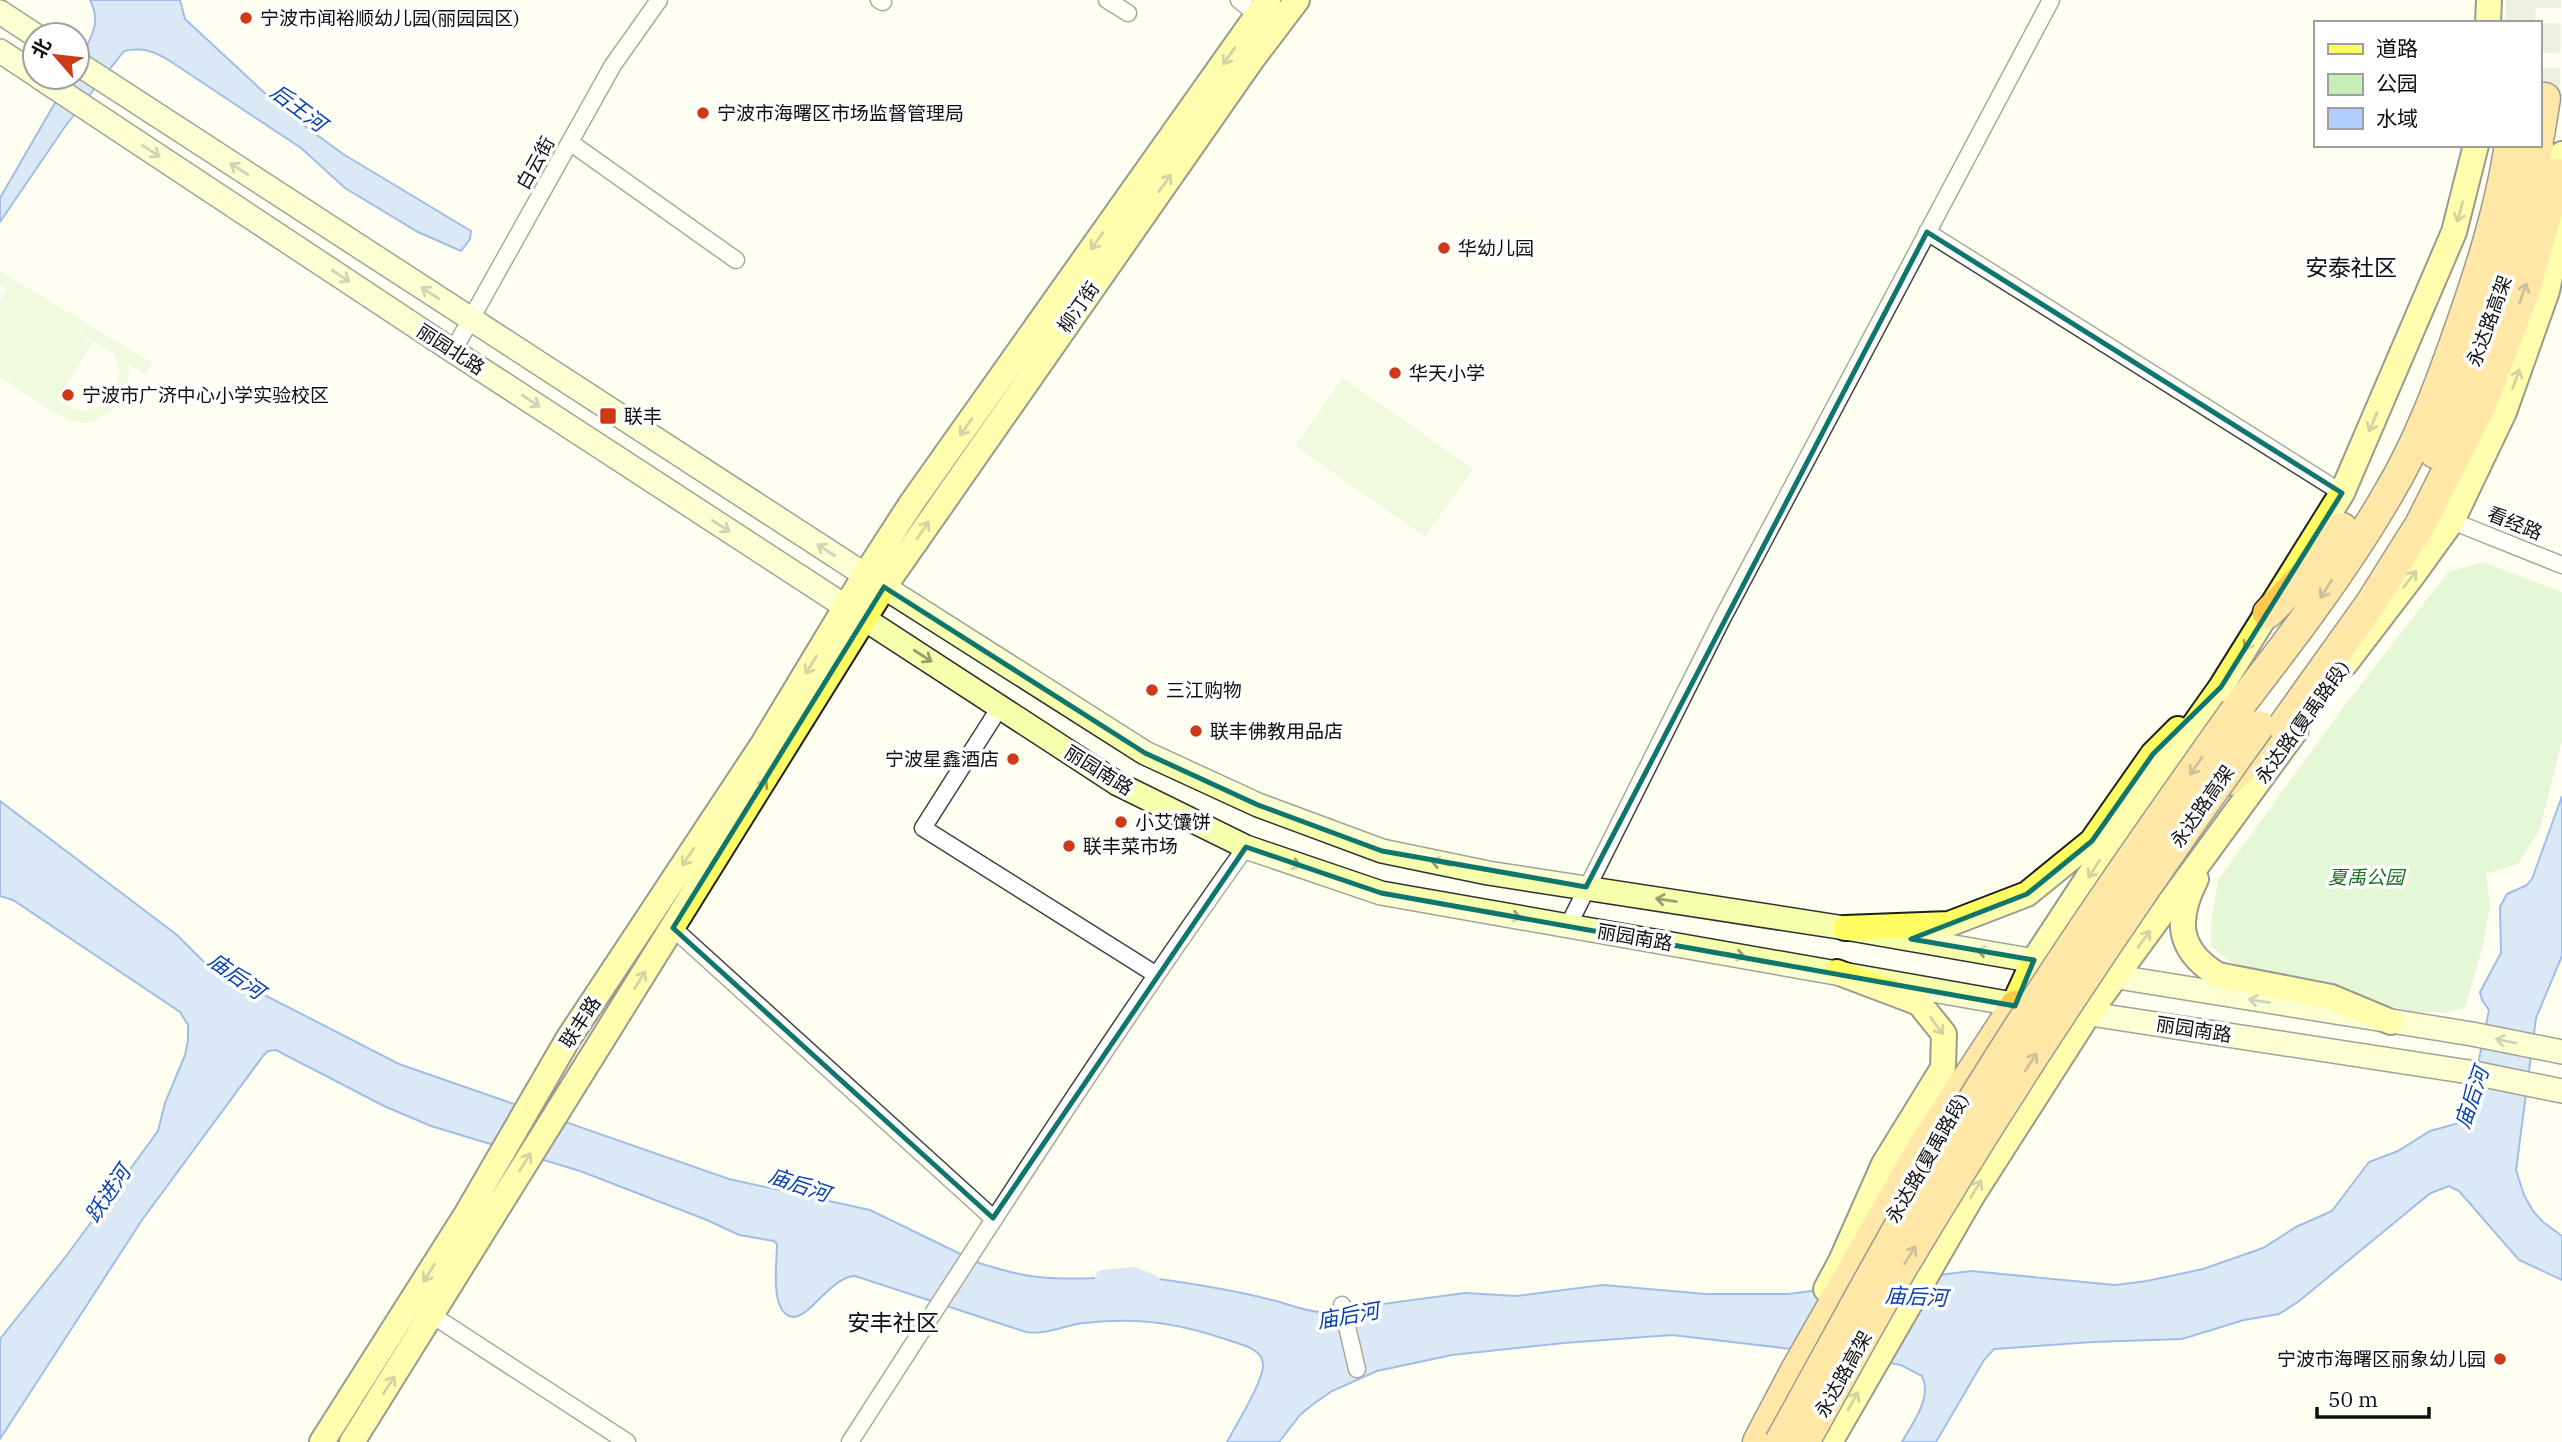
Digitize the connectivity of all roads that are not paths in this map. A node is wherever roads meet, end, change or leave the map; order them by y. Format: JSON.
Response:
{"nodes":[{"id":1,"x":659,"y":0,"type":"edge"},
{"id":2,"x":1107,"y":0,"type":"edge"},
{"id":3,"x":1297,"y":0,"type":"edge"},
{"id":4,"x":2051,"y":0,"type":"edge"},
{"id":5,"x":2489,"y":0,"type":"edge"},
{"id":6,"x":1260,"y":11,"type":"edge"},
{"id":7,"x":0,"y":12,"type":"edge"},
{"id":8,"x":1128,"y":13,"type":"dead end"},
{"id":9,"x":2488,"y":21,"type":"edge"},
{"id":10,"x":21,"y":26,"type":"edge"},
{"id":11,"x":0,"y":51,"type":"edge"},
{"id":12,"x":21,"y":65,"type":"edge"},
{"id":13,"x":91,"y":73,"type":"edge"},
{"id":14,"x":60,"y":91,"type":"edge"},
{"id":15,"x":2545,"y":98,"type":"dead end"},
{"id":16,"x":2541,"y":123,"type":"edge"},
{"id":17,"x":570,"y":144,"type":"junction"},
{"id":18,"x":2475,"y":147,"type":"edge"},
{"id":19,"x":2510,"y":147,"type":"edge"},
{"id":20,"x":2538,"y":147,"type":"edge"},
{"id":21,"x":2560,"y":164,"type":"edge"},
{"id":22,"x":2495,"y":222,"type":"junction"},
{"id":23,"x":1927,"y":232,"type":"junction"},
{"id":24,"x":737,"y":260,"type":"dead end"},
{"id":25,"x":472,"y":320,"type":"junction"},
{"id":26,"x":453,"y":351,"type":"junction"},
{"id":27,"x":2342,"y":493,"type":"junction"},
{"id":28,"x":2452,"y":521,"type":"junction"},
{"id":29,"x":2562,"y":565,"type":"edge"},
{"id":30,"x":874,"y":581,"type":"junction"},
{"id":31,"x":2268,"y":612,"type":"junction"},
{"id":32,"x":856,"y":613,"type":"junction"},
{"id":33,"x":1000,"y":707,"type":"junction"},
{"id":34,"x":2248,"y":715,"type":"junction"},
{"id":35,"x":2217,"y":837,"type":"junction"},
{"id":36,"x":1246,"y":847,"type":"junction"},
{"id":37,"x":1586,"y":887,"type":"junction"},
{"id":38,"x":1568,"y":926,"type":"junction"},
{"id":39,"x":673,"y":928,"type":"junction"},
{"id":40,"x":1845,"y":928,"type":"junction"},
{"id":41,"x":2034,"y":960,"type":"junction"},
{"id":42,"x":1837,"y":972,"type":"junction"},
{"id":43,"x":1155,"y":974,"type":"junction"},
{"id":44,"x":2116,"y":977,"type":"junction"},
{"id":45,"x":2015,"y":1006,"type":"junction"},
{"id":46,"x":2089,"y":1013,"type":"junction"},
{"id":47,"x":2391,"y":1022,"type":"junction"},
{"id":48,"x":2551,"y":1050,"type":"edge"},
{"id":49,"x":2562,"y":1091,"type":"edge"},
{"id":50,"x":995,"y":1215,"type":"junction"},
{"id":51,"x":477,"y":1217,"type":"junction"},
{"id":52,"x":1342,"y":1305,"type":"dead end"},
{"id":53,"x":432,"y":1315,"type":"junction"},
{"id":54,"x":1809,"y":1345,"type":"junction"},
{"id":55,"x":1357,"y":1369,"type":"dead end"},
{"id":56,"x":322,"y":1442,"type":"edge"},
{"id":57,"x":352,"y":1442,"type":"edge"},
{"id":58,"x":627,"y":1442,"type":"edge"},
{"id":59,"x":850,"y":1442,"type":"edge"},
{"id":60,"x":1742,"y":1442,"type":"edge"},
{"id":61,"x":1758,"y":1442,"type":"edge"},
{"id":62,"x":1768,"y":1442,"type":"edge"},
{"id":63,"x":1780,"y":1442,"type":"edge"},
{"id":64,"x":1804,"y":1442,"type":"edge"},
{"id":65,"x":1830,"y":1442,"type":"edge"}],
"edges":[{"from":1,"to":17,"type":"street","name":"白云街"},
{"from":2,"to":8,"type":"street"},
{"from":3,"to":6,"type":"main road","name":"柳汀街"},
{"from":4,"to":23,"type":"street"},
{"from":5,"to":9,"type":"main road"},
{"from":6,"to":30,"type":"main road","name":"柳汀街"},
{"from":7,"to":10,"type":"main road"},
{"from":11,"to":12,"type":"main road","name":"丽园北路"},
{"from":25,"to":13,"type":"main road","name":"丽园北路","one_way":true},
{"from":14,"to":26,"type":"main road","name":"丽园北路","one_way":true},
{"from":15,"to":16,"type":"highway"},
{"from":17,"to":24,"type":"street"},
{"from":17,"to":25,"type":"street","name":"白云街"},
{"from":18,"to":27,"type":"main road","name":"永达路(夏禹路段)","one_way":true},
{"from":19,"to":22,"type":"highway","name":"永达路高架"},
{"from":20,"to":34,"type":"highway","name":"永达路高架"},
{"from":28,"to":21,"type":"main road","name":"永达路(夏禹路段)","one_way":true},
{"from":34,"to":21,"type":"highway","one_way":true},
{"from":22,"to":31,"type":"highway"},
{"from":22,"to":34,"type":"highway","name":"永达路高架","one_way":true},
{"from":23,"to":27,"type":"street"},
{"from":23,"to":37,"type":"street"},
{"from":25,"to":26,"type":"street","name":"白云街"},
{"from":30,"to":25,"type":"main road","name":"丽园北路","one_way":true},
{"from":26,"to":32,"type":"main road","name":"丽园北路","one_way":true},
{"from":27,"to":31,"type":"main road","name":"永达路(夏禹路段)"},
{"from":28,"to":29,"type":"street","name":"看经路"},
{"from":35,"to":28,"type":"main road","name":"永达路(夏禹路段)","one_way":true},
{"from":30,"to":32,"type":"main road","name":"柳汀街"},
{"from":37,"to":30,"type":"main road","name":"丽园南路","one_way":true},
{"from":31,"to":34,"type":"main road","name":"永达路(夏禹路段)","one_way":true},
{"from":32,"to":33,"type":"main road","name":"丽园南路","one_way":true},
{"from":39,"to":32,"type":"main road","name":"联丰路","one_way":true},
{"from":32,"to":51,"type":"main road","name":"联丰路","one_way":true},
{"from":33,"to":36,"type":"main road","name":"丽园南路"},
{"from":33,"to":43,"type":"street"},
{"from":34,"to":40,"type":"main road"},
{"from":34,"to":41,"type":"main road","name":"永达路(夏禹路段)","one_way":true},
{"from":34,"to":63,"type":"highway","name":"永达路高架","one_way":true,"bridge":true},
{"from":64,"to":34,"type":"highway","name":"永达路高架","one_way":true,"bridge":true},
{"from":44,"to":35,"type":"main road","name":"永达路(夏禹路段)","one_way":true},
{"from":35,"to":47,"type":"main road"},
{"from":36,"to":38,"type":"main road","name":"丽园南路","one_way":true},
{"from":36,"to":43,"type":"street"},
{"from":37,"to":38,"type":"street"},
{"from":40,"to":37,"type":"main road","name":"丽园南路","one_way":true},
{"from":38,"to":42,"type":"main road","name":"丽园南路","one_way":true},
{"from":39,"to":50,"type":"street"},
{"from":51,"to":39,"type":"main road","name":"联丰路","one_way":true},
{"from":41,"to":40,"type":"main road","name":"丽园南路","one_way":true},
{"from":41,"to":44,"type":"main road","name":"丽园南路"},
{"from":41,"to":45,"type":"main road","name":"永达路(夏禹路段)"},
{"from":42,"to":45,"type":"main road","name":"丽园南路"},
{"from":42,"to":54,"type":"main road","one_way":true},
{"from":43,"to":50,"type":"street"},
{"from":44,"to":46,"type":"main road","name":"永达路(夏禹路段)"},
{"from":47,"to":44,"type":"main road","name":"丽园南路","one_way":true},
{"from":45,"to":46,"type":"main road","name":"丽园南路"},
{"from":45,"to":54,"type":"main road","name":"永达路(夏禹路段)"},
{"from":45,"to":61,"type":"highway"},
{"from":46,"to":49,"type":"main road","name":"丽园南路"},
{"from":65,"to":46,"type":"main road","name":"永达路(夏禹路段)","one_way":true},
{"from":48,"to":47,"type":"main road","name":"丽园南路","one_way":true},
{"from":50,"to":59,"type":"street"},
{"from":51,"to":53,"type":"main road","name":"联丰路"},
{"from":51,"to":56,"type":"main road","name":"联丰路","one_way":true},
{"from":52,"to":55,"type":"street"},
{"from":57,"to":53,"type":"main road","name":"联丰路","one_way":true},
{"from":53,"to":58,"type":"street"},
{"from":54,"to":60,"type":"main road"},
{"from":54,"to":62,"type":"main road"}]}
